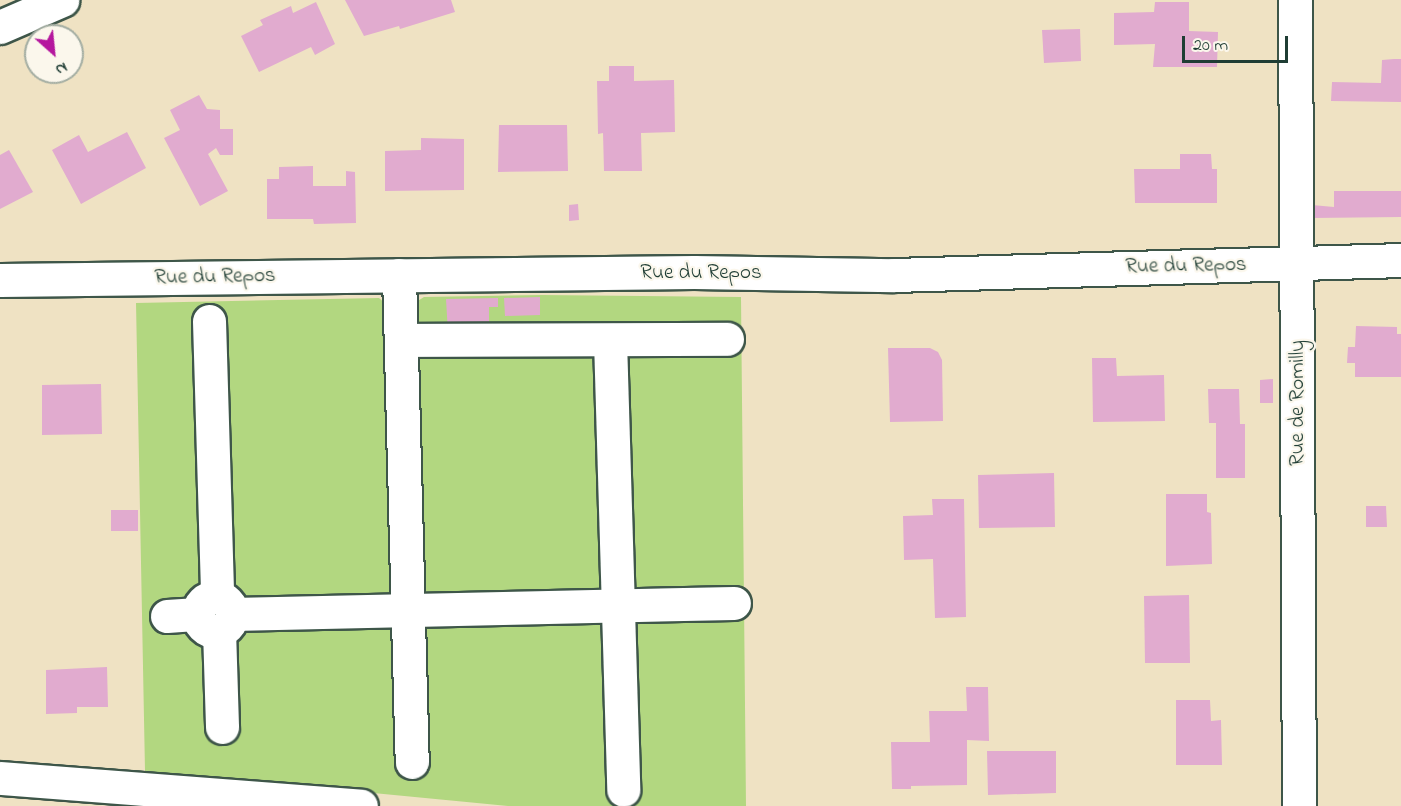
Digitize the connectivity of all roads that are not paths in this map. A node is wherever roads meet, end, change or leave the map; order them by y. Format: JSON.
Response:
{"nodes":[{"id":1,"x":62,"y":0,"type":"edge"},
{"id":2,"x":1295,"y":0,"type":"edge"},
{"id":3,"x":0,"y":27,"type":"edge"},
{"id":4,"x":1401,"y":260,"type":"edge"},
{"id":5,"x":1298,"y":263,"type":"junction"},
{"id":6,"x":399,"y":275,"type":"junction"},
{"id":7,"x":0,"y":280,"type":"edge"},
{"id":8,"x":208,"y":321,"type":"dead end"},
{"id":9,"x":727,"y":339,"type":"dead end"},
{"id":10,"x":401,"y":340,"type":"junction"},
{"id":11,"x":610,"y":340,"type":"junction"},
{"id":12,"x":734,"y":603,"type":"dead end"},
{"id":13,"x":617,"y":606,"type":"junction"},
{"id":14,"x":408,"y":610,"type":"junction"},
{"id":15,"x":207,"y":614,"type":"junction"},
{"id":16,"x":222,"y":727,"type":"dead end"},
{"id":17,"x":412,"y":762,"type":"dead end"},
{"id":18,"x":19,"y":788,"type":"edge"},
{"id":19,"x":623,"y":790,"type":"dead end"},
{"id":20,"x":361,"y":806,"type":"edge"},
{"id":21,"x":1299,"y":806,"type":"edge"}],
"edges":[{"from":1,"to":3,"type":"street"},
{"from":2,"to":5,"type":"street","name":"Rue de Romilly"},
{"from":4,"to":5,"type":"street","name":"Rue du Repos"},
{"from":5,"to":6,"type":"street","name":"Rue du Repos"},
{"from":5,"to":21,"type":"street","name":"Rue de Romilly"},
{"from":6,"to":7,"type":"street","name":"Rue du Repos"},
{"from":6,"to":10,"type":"street"},
{"from":8,"to":15,"type":"street"},
{"from":9,"to":11,"type":"street"},
{"from":10,"to":11,"type":"street"},
{"from":10,"to":14,"type":"street"},
{"from":11,"to":13,"type":"street"},
{"from":12,"to":13,"type":"street"},
{"from":13,"to":14,"type":"street"},
{"from":13,"to":19,"type":"street"},
{"from":14,"to":15,"type":"street"},
{"from":14,"to":17,"type":"street"},
{"from":15,"to":16,"type":"street"},
{"from":18,"to":20,"type":"street"}]}
